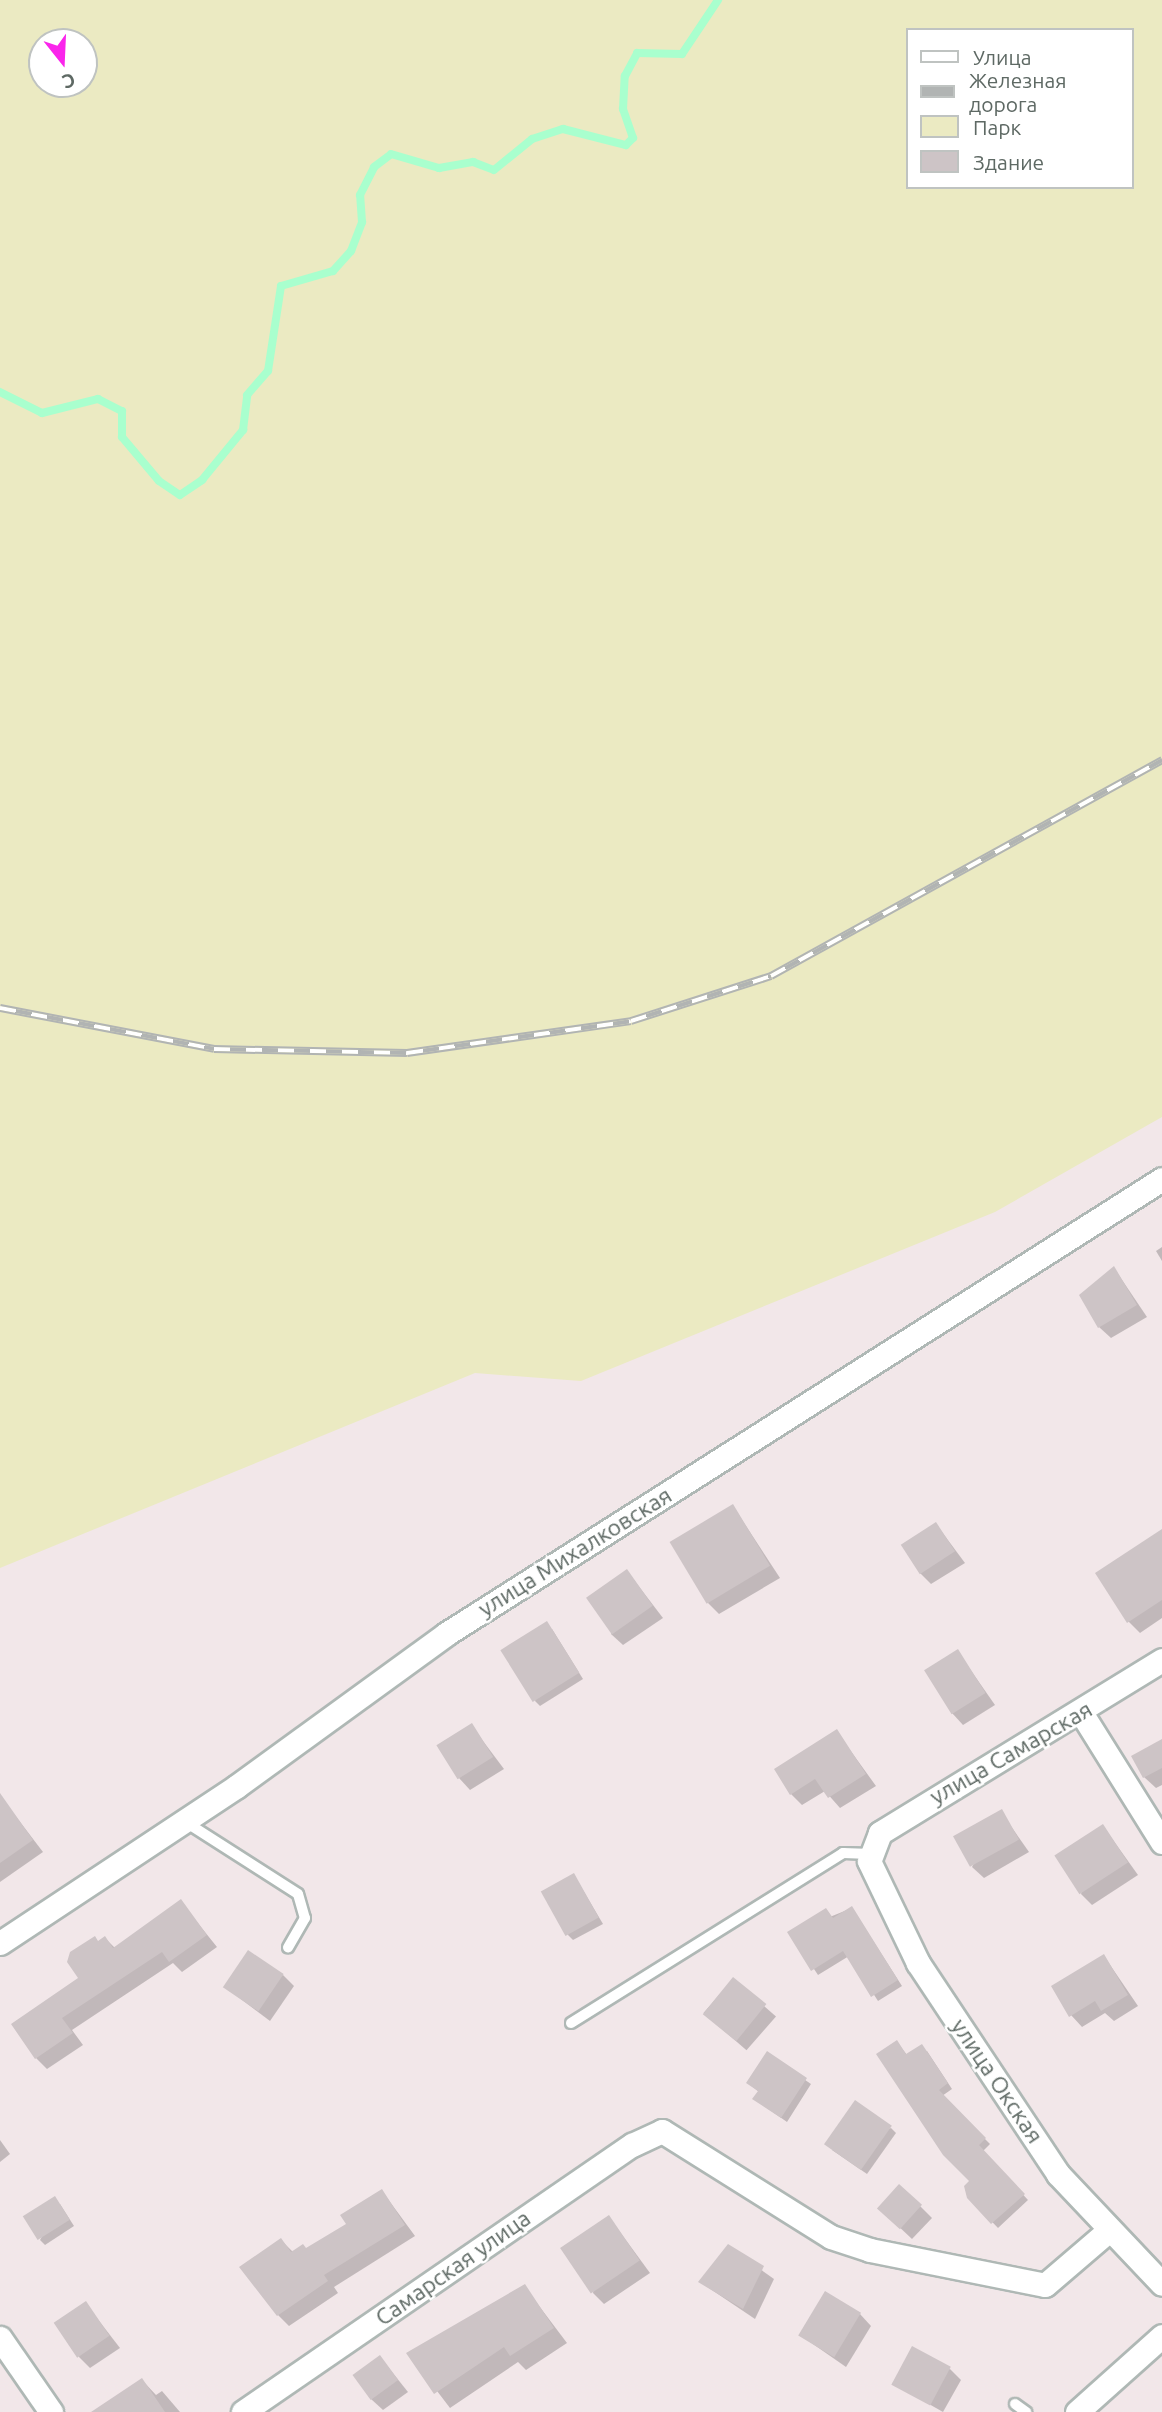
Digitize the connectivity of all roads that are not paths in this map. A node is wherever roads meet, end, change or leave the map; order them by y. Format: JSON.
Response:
{"nodes":[{"id":1,"x":1162,"y":1179,"type":"edge"},
{"id":2,"x":1162,"y":1660,"type":"edge"},
{"id":3,"x":1082,"y":1714,"type":"junction"},
{"id":4,"x":184,"y":1821,"type":"junction"},
{"id":5,"x":1162,"y":1842,"type":"edge"},
{"id":6,"x":871,"y":1854,"type":"junction"},
{"id":7,"x":0,"y":1943,"type":"edge"},
{"id":8,"x":288,"y":1947,"type":"dead end"},
{"id":9,"x":570,"y":2023,"type":"dead end"},
{"id":10,"x":1108,"y":2231,"type":"junction"},
{"id":11,"x":1162,"y":2284,"type":"edge"},
{"id":12,"x":1162,"y":2336,"type":"edge"},
{"id":13,"x":0,"y":2338,"type":"edge"},
{"id":14,"x":1015,"y":2404,"type":"dead end"},
{"id":15,"x":51,"y":2412,"type":"edge"},
{"id":16,"x":243,"y":2412,"type":"edge"},
{"id":17,"x":1026,"y":2412,"type":"edge"},
{"id":18,"x":1077,"y":2412,"type":"edge"}],
"edges":[{"from":1,"to":4,"type":"street","name":"улица Михалковская"},
{"from":2,"to":3,"type":"street","name":"улица Самарская"},
{"from":3,"to":5,"type":"street"},
{"from":3,"to":6,"type":"street","name":"улица Самарская"},
{"from":4,"to":7,"type":"street","name":"улица Михалковская"},
{"from":4,"to":8,"type":"lane"},
{"from":6,"to":9,"type":"lane"},
{"from":6,"to":10,"type":"street","name":"улица Окская"},
{"from":10,"to":11,"type":"street","name":"улица Окская"},
{"from":10,"to":16,"type":"street","name":"Самарская улица"},
{"from":12,"to":18,"type":"street"},
{"from":13,"to":15,"type":"street"},
{"from":14,"to":17,"type":"lane"}]}
